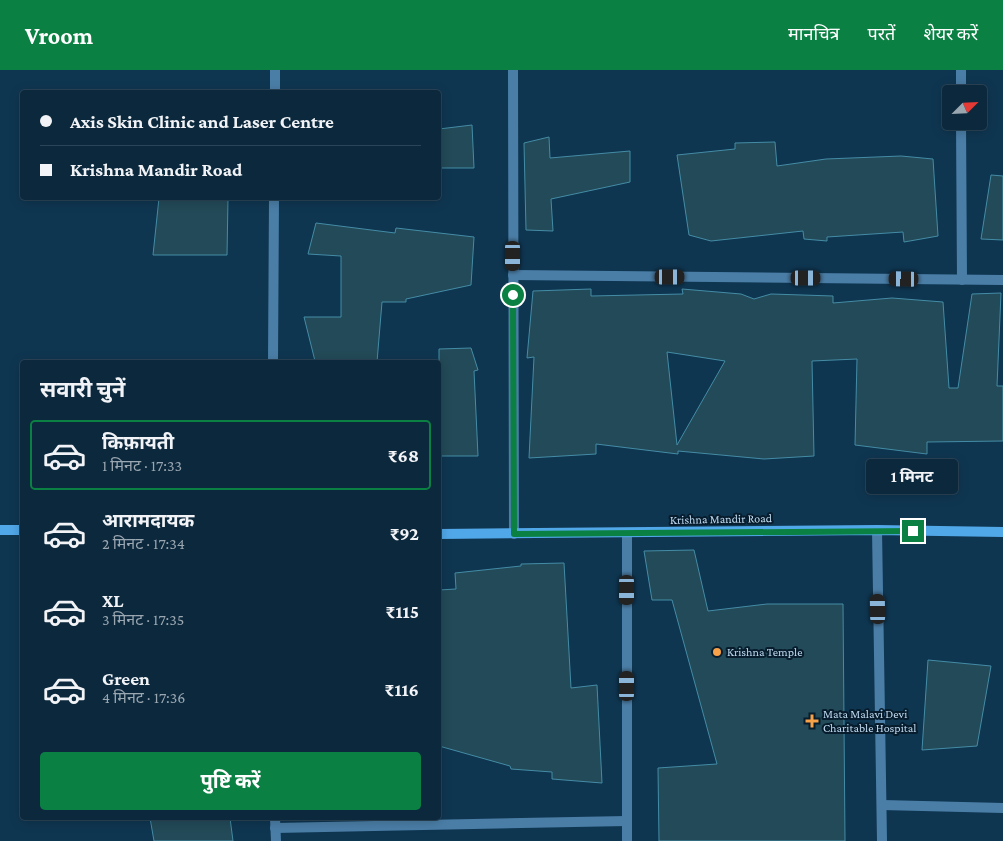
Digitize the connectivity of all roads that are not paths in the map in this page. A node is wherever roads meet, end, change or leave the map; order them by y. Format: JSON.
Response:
{"nodes":[{"id":1,"x":275,"y":70,"type":"edge"},
{"id":2,"x":513,"y":70,"type":"edge"},
{"id":3,"x":961,"y":70,"type":"edge"},
{"id":4,"x":961,"y":85,"type":"edge"},
{"id":5,"x":275,"y":90,"type":"edge"},
{"id":6,"x":961,"y":130,"type":"edge"},
{"id":7,"x":274,"y":200,"type":"edge"},
{"id":8,"x":513,"y":275,"type":"junction"},
{"id":9,"x":962,"y":280,"type":"junction"},
{"id":10,"x":1003,"y":280,"type":"edge"},
{"id":11,"x":273,"y":360,"type":"edge"},
{"id":12,"x":0,"y":530,"type":"edge"},
{"id":13,"x":20,"y":530,"type":"edge"},
{"id":14,"x":877,"y":530,"type":"junction"},
{"id":15,"x":1003,"y":532,"type":"edge"},
{"id":16,"x":627,"y":533,"type":"junction"},
{"id":17,"x":441,"y":534,"type":"edge"},
{"id":18,"x":514,"y":534,"type":"junction"},
{"id":19,"x":882,"y":805,"type":"junction"},
{"id":20,"x":1003,"y":808,"type":"edge"},
{"id":21,"x":627,"y":821,"type":"junction"},
{"id":22,"x":275,"y":823,"type":"edge"},
{"id":23,"x":276,"y":841,"type":"edge"},
{"id":24,"x":627,"y":841,"type":"edge"},
{"id":25,"x":882,"y":841,"type":"edge"}],
"edges":[{"from":1,"to":5,"type":"street"},
{"from":2,"to":8,"type":"street"},
{"from":3,"to":4,"type":"street"},
{"from":6,"to":9,"type":"street"},
{"from":7,"to":11,"type":"street"},
{"from":8,"to":9,"type":"street"},
{"from":8,"to":18,"type":"street"},
{"from":9,"to":10,"type":"street"},
{"from":12,"to":13,"type":"street"},
{"from":14,"to":15,"type":"street","name":"Krishna Mandir Road"},
{"from":14,"to":16,"type":"street","name":"Krishna Mandir Road"},
{"from":14,"to":19,"type":"street"},
{"from":16,"to":18,"type":"street","name":"Krishna Mandir Road"},
{"from":16,"to":21,"type":"street"},
{"from":17,"to":18,"type":"street","name":"Krishna Mandir Road"},
{"from":19,"to":20,"type":"street"},
{"from":19,"to":25,"type":"street"},
{"from":21,"to":22,"type":"street"},
{"from":21,"to":24,"type":"street"},
{"from":22,"to":23,"type":"street"}]}
